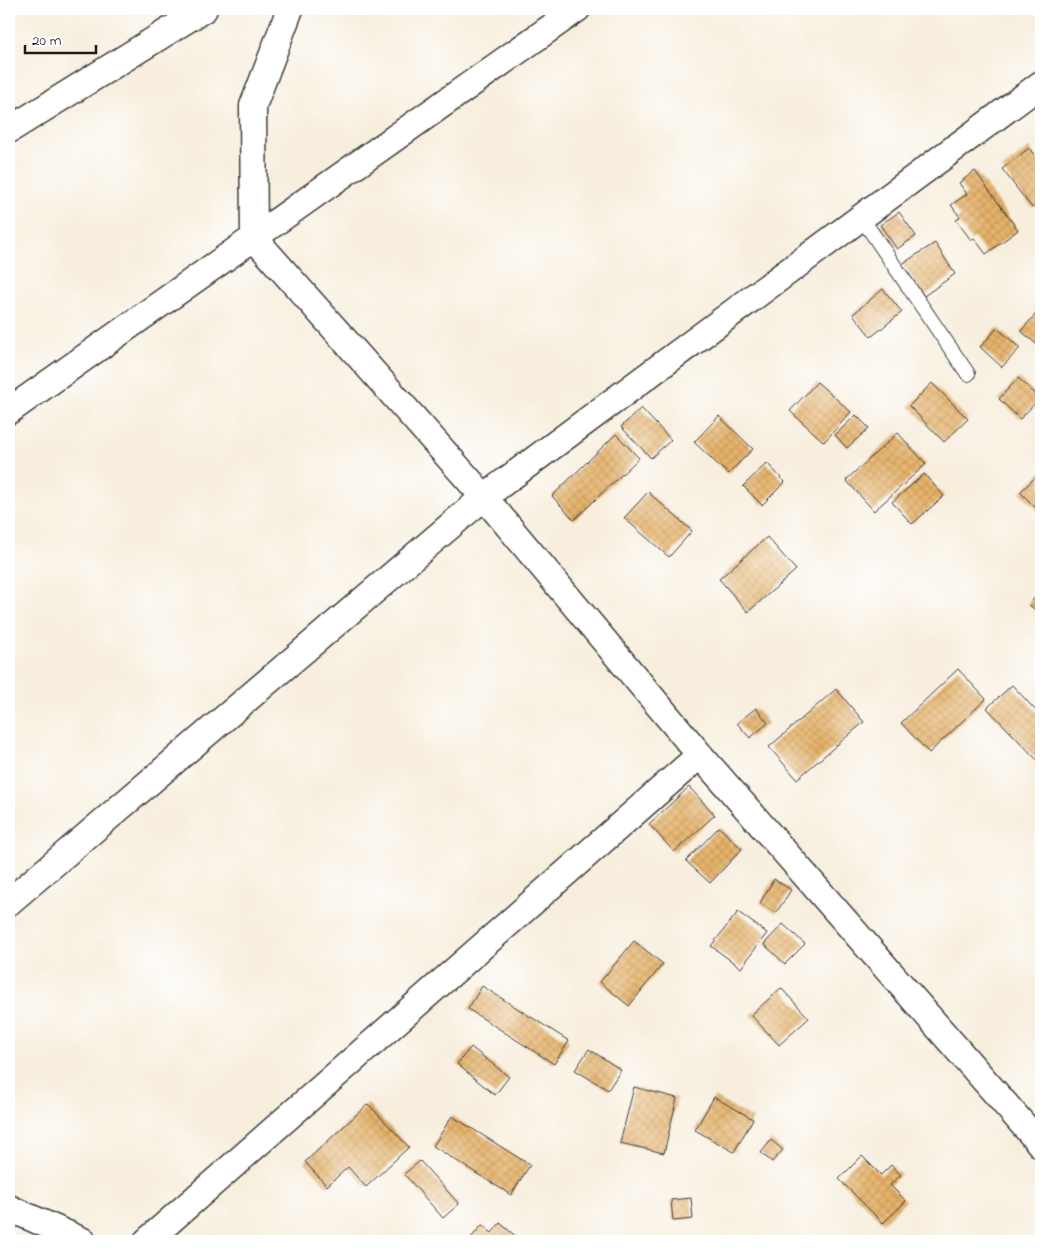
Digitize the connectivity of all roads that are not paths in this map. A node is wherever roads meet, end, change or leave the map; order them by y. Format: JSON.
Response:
{"nodes":[{"id":1,"x":204,"y":9,"type":"edge"},
{"id":2,"x":290,"y":9,"type":"edge"},
{"id":3,"x":577,"y":9,"type":"edge"},
{"id":4,"x":1041,"y":84,"type":"edge"},
{"id":5,"x":9,"y":130,"type":"edge"},
{"id":6,"x":861,"y":217,"type":"junction"},
{"id":7,"x":254,"y":238,"type":"junction"},
{"id":8,"x":968,"y":374,"type":"dead end"},
{"id":9,"x":9,"y":411,"type":"edge"},
{"id":10,"x":484,"y":497,"type":"junction"},
{"id":11,"x":700,"y":755,"type":"junction"},
{"id":12,"x":9,"y":902,"type":"edge"},
{"id":13,"x":1041,"y":1145,"type":"edge"},
{"id":14,"x":9,"y":1208,"type":"edge"},
{"id":15,"x":83,"y":1241,"type":"edge"},
{"id":16,"x":147,"y":1241,"type":"edge"}],
"edges":[{"from":1,"to":5,"type":"street"},
{"from":2,"to":7,"type":"street"},
{"from":3,"to":7,"type":"street"},
{"from":4,"to":6,"type":"street"},
{"from":6,"to":8,"type":"lane"},
{"from":6,"to":10,"type":"street"},
{"from":7,"to":9,"type":"street"},
{"from":7,"to":10,"type":"street"},
{"from":10,"to":11,"type":"street"},
{"from":10,"to":12,"type":"street"},
{"from":11,"to":13,"type":"street"},
{"from":11,"to":16,"type":"street"},
{"from":14,"to":15,"type":"street"}]}
